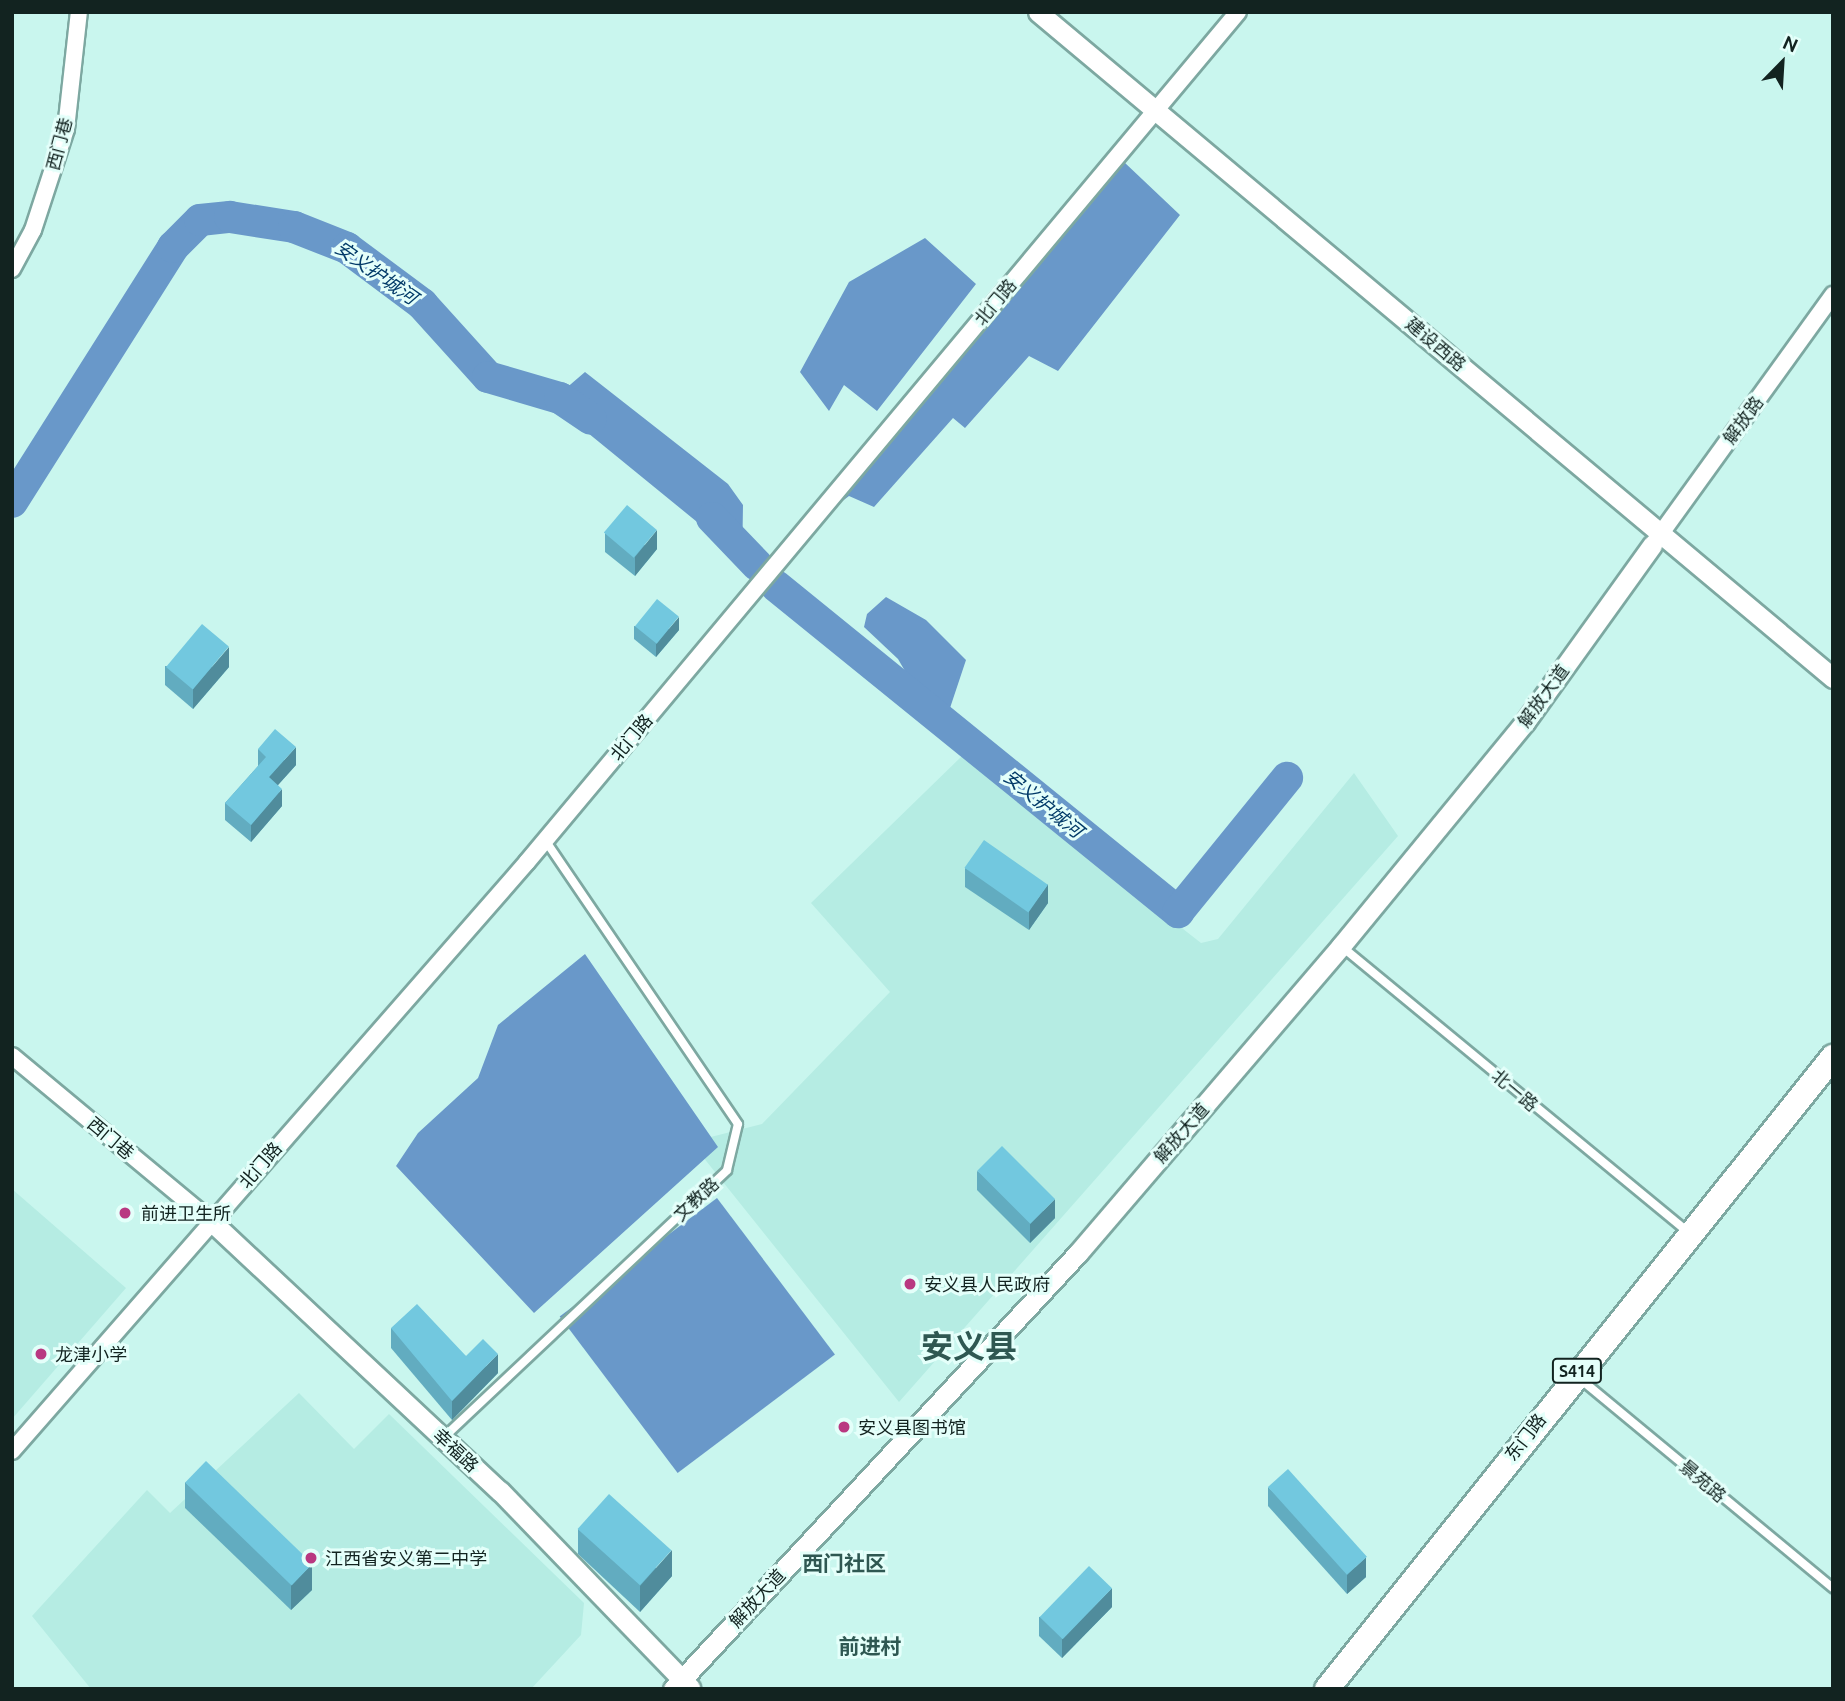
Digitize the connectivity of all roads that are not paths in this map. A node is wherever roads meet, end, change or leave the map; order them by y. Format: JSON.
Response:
{"nodes":[{"id":1,"x":79,"y":12,"type":"edge"},
{"id":2,"x":1038,"y":12,"type":"edge"},
{"id":3,"x":1238,"y":12,"type":"edge"},
{"id":4,"x":1156,"y":109,"type":"junction"},
{"id":5,"x":12,"y":269,"type":"edge"},
{"id":6,"x":1833,"y":295,"type":"edge"},
{"id":7,"x":1657,"y":539,"type":"junction"},
{"id":8,"x":1833,"y":678,"type":"edge"},
{"id":9,"x":545,"y":840,"type":"junction"},
{"id":10,"x":1341,"y":946,"type":"junction"},
{"id":11,"x":12,"y":1056,"type":"edge"},
{"id":12,"x":1833,"y":1057,"type":"edge"},
{"id":13,"x":211,"y":1221,"type":"junction"},
{"id":14,"x":1689,"y":1233,"type":"junction"},
{"id":15,"x":1574,"y":1374,"type":"junction"},
{"id":16,"x":443,"y":1438,"type":"junction"},
{"id":17,"x":12,"y":1451,"type":"edge"},
{"id":18,"x":1833,"y":1588,"type":"edge"},
{"id":19,"x":682,"y":1685,"type":"edge"},
{"id":20,"x":1327,"y":1689,"type":"edge"}],
"edges":[{"from":1,"to":5,"type":"street","name":"西门巷"},
{"from":2,"to":4,"type":"street","name":"建设西路"},
{"from":3,"to":4,"type":"street","name":"北门路"},
{"from":4,"to":7,"type":"street","name":"建设西路"},
{"from":4,"to":9,"type":"street","name":"北门路"},
{"from":6,"to":7,"type":"street","name":"解放路"},
{"from":7,"to":8,"type":"street","name":"建设西路"},
{"from":7,"to":10,"type":"street","name":"解放大道"},
{"from":9,"to":13,"type":"street","name":"北门路"},
{"from":9,"to":16,"type":"lane","name":"文教路"},
{"from":10,"to":14,"type":"lane","name":"北一路"},
{"from":10,"to":19,"type":"street","name":"解放大道"},
{"from":11,"to":13,"type":"street","name":"西门巷"},
{"from":12,"to":14,"type":"main road","name":"东门路","number":"S414"},
{"from":13,"to":16,"type":"street","name":"幸福路"},
{"from":13,"to":17,"type":"street","name":"北门路"},
{"from":14,"to":15,"type":"main road","name":"东门路","number":"S414"},
{"from":15,"to":18,"type":"lane","name":"景苑路"},
{"from":15,"to":20,"type":"main road","name":"东门路","number":"S414"},
{"from":16,"to":19,"type":"street","name":"幸福路"}]}
